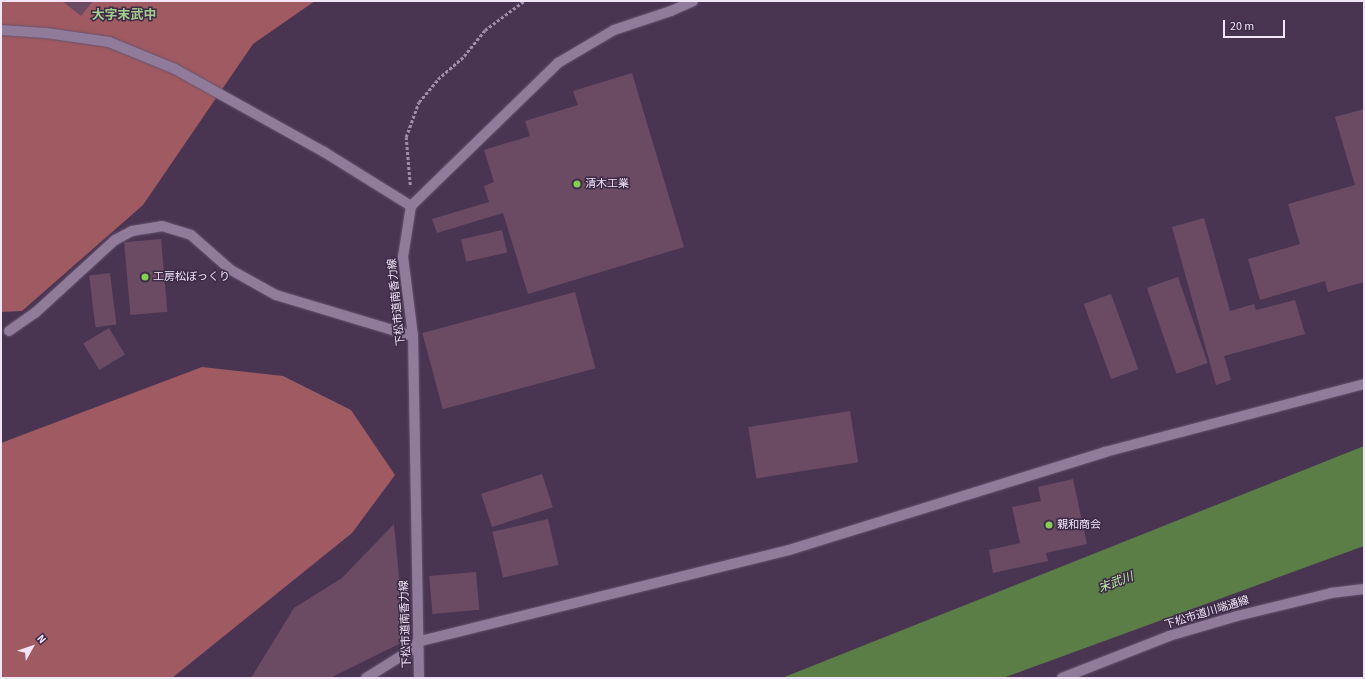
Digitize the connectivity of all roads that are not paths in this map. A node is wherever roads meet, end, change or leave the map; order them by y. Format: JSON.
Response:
{"nodes":[{"id":1,"x":693,"y":1,"type":"edge"},
{"id":2,"x":1,"y":30,"type":"edge"},
{"id":3,"x":411,"y":206,"type":"junction"},
{"id":4,"x":9,"y":331,"type":"dead end"},
{"id":5,"x":413,"y":336,"type":"junction"},
{"id":6,"x":1364,"y":384,"type":"edge"},
{"id":7,"x":1364,"y":589,"type":"edge"},
{"id":8,"x":417,"y":644,"type":"junction"},
{"id":9,"x":366,"y":678,"type":"edge"},
{"id":10,"x":419,"y":678,"type":"edge"},
{"id":11,"x":1062,"y":678,"type":"edge"}],
"edges":[{"from":1,"to":3,"type":"street"},
{"from":2,"to":3,"type":"street"},
{"from":3,"to":5,"type":"street","name":"下松市道南香力線"},
{"from":4,"to":5,"type":"street"},
{"from":5,"to":8,"type":"street","name":"下松市道南香力線"},
{"from":6,"to":8,"type":"street"},
{"from":7,"to":11,"type":"street","name":"下松市道川端通線"},
{"from":8,"to":9,"type":"street"},
{"from":8,"to":10,"type":"street","name":"下松市道南香力線"}]}
